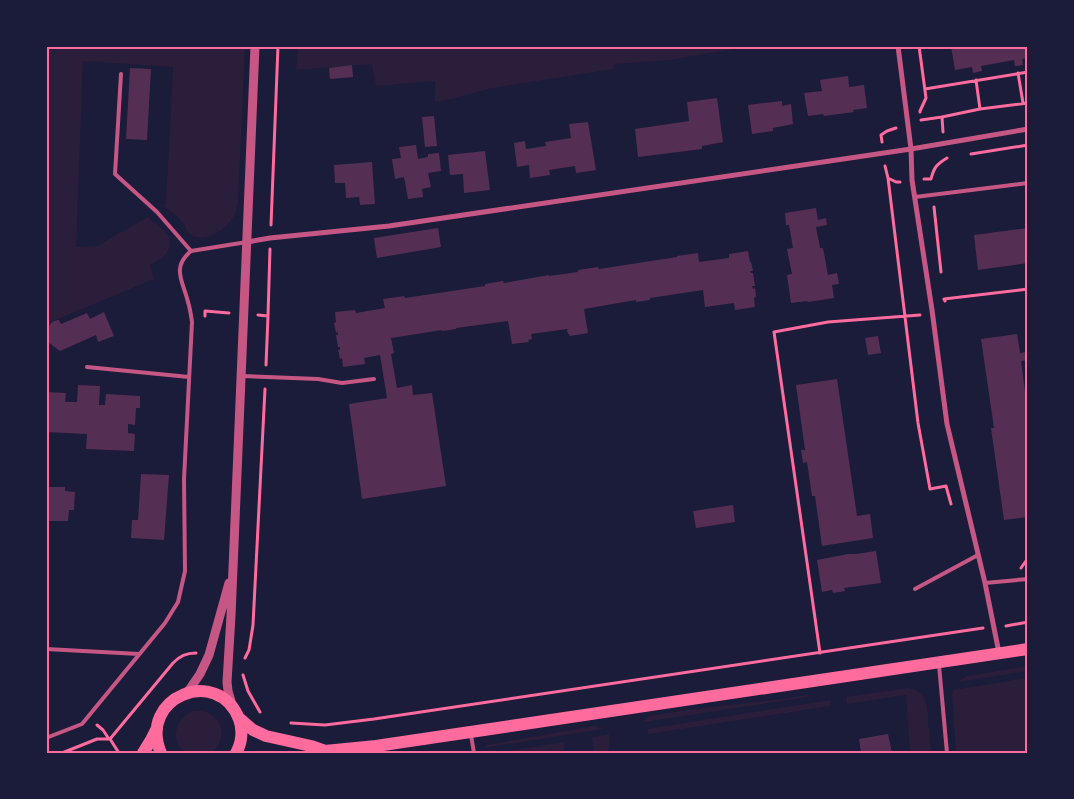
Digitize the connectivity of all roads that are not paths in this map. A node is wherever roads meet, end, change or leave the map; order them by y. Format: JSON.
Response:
{"nodes":[{"id":1,"x":255,"y":46,"type":"edge"},
{"id":2,"x":898,"y":46,"type":"edge"},
{"id":3,"x":121,"y":74,"type":"dead end"},
{"id":4,"x":1028,"y":129,"type":"edge"},
{"id":5,"x":911,"y":149,"type":"junction"},
{"id":6,"x":1028,"y":183,"type":"edge"},
{"id":7,"x":915,"y":197,"type":"junction"},
{"id":8,"x":247,"y":242,"type":"junction"},
{"id":9,"x":191,"y":251,"type":"junction"},
{"id":10,"x":86,"y":367,"type":"dead end"},
{"id":11,"x":241,"y":376,"type":"junction"},
{"id":12,"x":189,"y":377,"type":"junction"},
{"id":13,"x":374,"y":379,"type":"dead end"},
{"id":14,"x":978,"y":555,"type":"junction"},
{"id":15,"x":233,"y":568,"type":"junction"},
{"id":16,"x":1028,"y":579,"type":"edge"},
{"id":17,"x":986,"y":583,"type":"junction"},
{"id":18,"x":915,"y":590,"type":"dead end"},
{"id":19,"x":1028,"y":649,"type":"edge"},
{"id":20,"x":46,"y":650,"type":"edge"},
{"id":21,"x":999,"y":653,"type":"junction"},
{"id":22,"x":139,"y":654,"type":"junction"},
{"id":23,"x":939,"y":663,"type":"junction"},
{"id":24,"x":187,"y":693,"type":"junction"},
{"id":25,"x":235,"y":712,"type":"junction"},
{"id":26,"x":157,"y":727,"type":"junction"},
{"id":27,"x":470,"y":732,"type":"junction"},
{"id":28,"x":46,"y":738,"type":"edge"},
{"id":29,"x":323,"y":752,"type":"edge"},
{"id":30,"x":142,"y":753,"type":"edge"},
{"id":31,"x":161,"y":753,"type":"edge"},
{"id":32,"x":236,"y":753,"type":"edge"},
{"id":33,"x":474,"y":753,"type":"edge"},
{"id":34,"x":947,"y":753,"type":"edge"}],
"edges":[{"from":1,"to":8,"type":"street"},
{"from":2,"to":5,"type":"street"},
{"from":3,"to":9,"type":"lane"},
{"from":4,"to":5,"type":"street"},
{"from":5,"to":7,"type":"street"},
{"from":5,"to":8,"type":"street"},
{"from":6,"to":7,"type":"lane"},
{"from":7,"to":14,"type":"street"},
{"from":8,"to":9,"type":"lane"},
{"from":8,"to":11,"type":"street"},
{"from":9,"to":12,"type":"lane"},
{"from":10,"to":12,"type":"lane"},
{"from":11,"to":13,"type":"lane"},
{"from":11,"to":15,"type":"street"},
{"from":12,"to":22,"type":"lane"},
{"from":14,"to":17,"type":"street"},
{"from":14,"to":18,"type":"lane"},
{"from":15,"to":24,"type":"street"},
{"from":15,"to":25,"type":"street"},
{"from":16,"to":17,"type":"lane"},
{"from":17,"to":21,"type":"street"},
{"from":19,"to":21,"type":"main road"},
{"from":20,"to":22,"type":"lane"},
{"from":21,"to":23,"type":"main road"},
{"from":22,"to":28,"type":"lane"},
{"from":23,"to":27,"type":"main road"},
{"from":23,"to":34,"type":"lane"},
{"from":24,"to":25,"type":"main road"},
{"from":24,"to":26,"type":"main road"},
{"from":25,"to":29,"type":"main road"},
{"from":25,"to":32,"type":"main road"},
{"from":26,"to":30,"type":"main road"},
{"from":26,"to":31,"type":"main road"},
{"from":27,"to":29,"type":"main road"},
{"from":27,"to":33,"type":"lane"}]}
